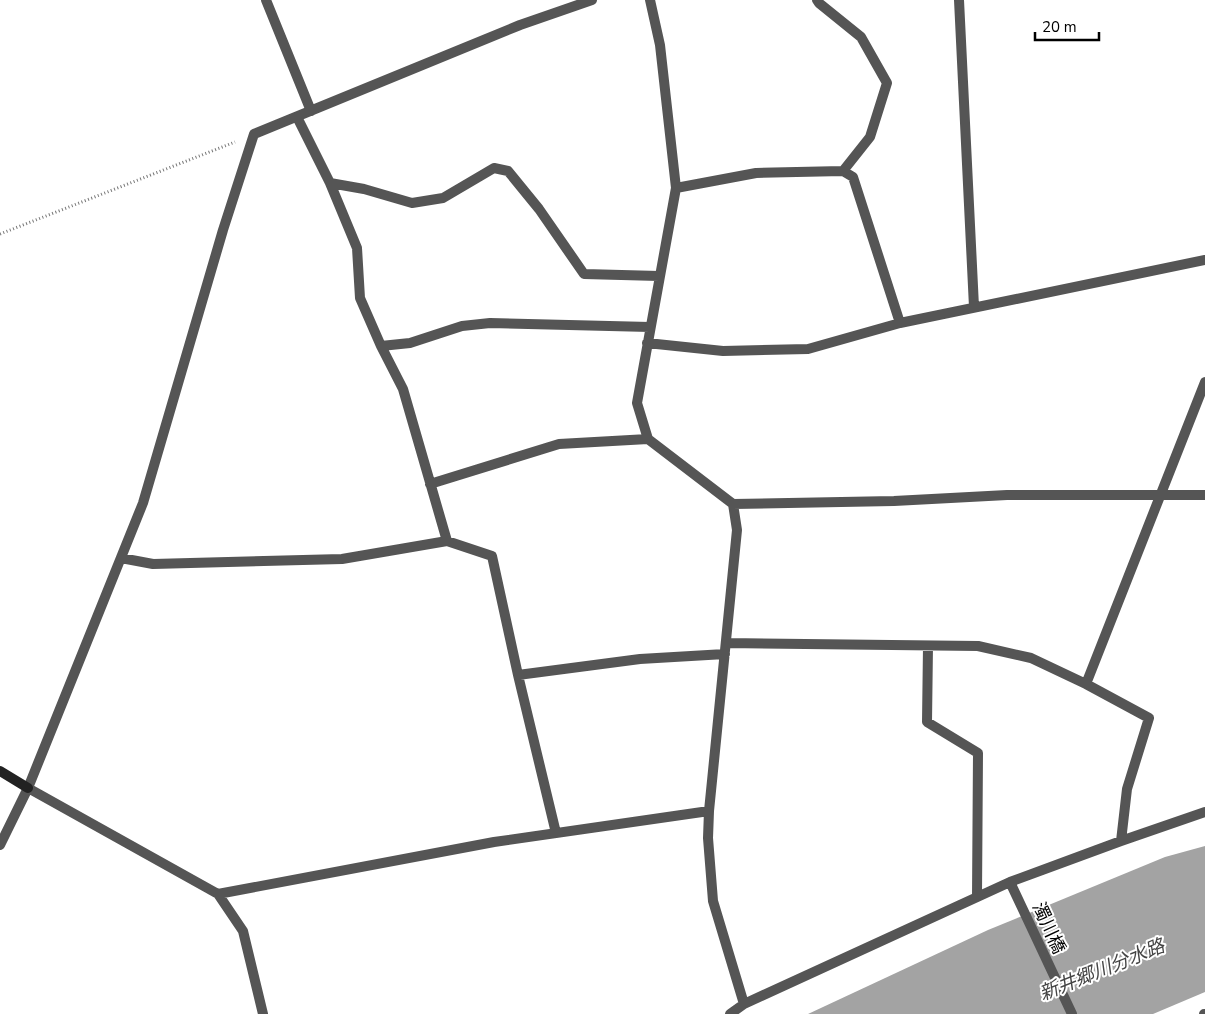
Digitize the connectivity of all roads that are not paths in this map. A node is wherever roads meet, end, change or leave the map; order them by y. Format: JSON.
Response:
{"nodes":[{"id":1,"x":266,"y":0,"type":"edge"},
{"id":2,"x":592,"y":0,"type":"edge"},
{"id":3,"x":650,"y":0,"type":"edge"},
{"id":4,"x":817,"y":0,"type":"edge"},
{"id":5,"x":959,"y":0,"type":"edge"},
{"id":6,"x":311,"y":111,"type":"junction"},
{"id":7,"x":297,"y":117,"type":"junction"},
{"id":8,"x":843,"y":171,"type":"junction"},
{"id":9,"x":330,"y":183,"type":"junction"},
{"id":10,"x":676,"y":188,"type":"junction"},
{"id":11,"x":1205,"y":260,"type":"edge"},
{"id":12,"x":660,"y":276,"type":"junction"},
{"id":13,"x":974,"y":308,"type":"junction"},
{"id":14,"x":900,"y":323,"type":"junction"},
{"id":15,"x":650,"y":327,"type":"junction"},
{"id":16,"x":648,"y":343,"type":"junction"},
{"id":17,"x":381,"y":346,"type":"junction"},
{"id":18,"x":1205,"y":382,"type":"edge"},
{"id":19,"x":648,"y":438,"type":"junction"},
{"id":20,"x":430,"y":484,"type":"junction"},
{"id":21,"x":1160,"y":494,"type":"junction"},
{"id":22,"x":1205,"y":495,"type":"edge"},
{"id":23,"x":733,"y":504,"type":"junction"},
{"id":24,"x":448,"y":541,"type":"junction"},
{"id":25,"x":121,"y":558,"type":"junction"},
{"id":26,"x":928,"y":646,"type":"junction"},
{"id":27,"x":725,"y":649,"type":"junction"},
{"id":28,"x":518,"y":675,"type":"junction"},
{"id":29,"x":1086,"y":684,"type":"junction"},
{"id":30,"x":0,"y":771,"type":"edge"},
{"id":31,"x":28,"y":788,"type":"junction"},
{"id":32,"x":709,"y":811,"type":"junction"},
{"id":33,"x":1205,"y":812,"type":"edge"},
{"id":34,"x":556,"y":834,"type":"junction"},
{"id":35,"x":1121,"y":841,"type":"junction"},
{"id":36,"x":0,"y":845,"type":"edge"},
{"id":37,"x":1010,"y":882,"type":"junction"},
{"id":38,"x":218,"y":894,"type":"junction"},
{"id":39,"x":977,"y":897,"type":"junction"},
{"id":40,"x":744,"y":1004,"type":"junction"},
{"id":41,"x":263,"y":1014,"type":"edge"},
{"id":42,"x":730,"y":1014,"type":"edge"},
{"id":43,"x":1072,"y":1014,"type":"edge"}],
"edges":[{"from":1,"to":6,"type":"street"},
{"from":2,"to":6,"type":"street"},
{"from":3,"to":10,"type":"street"},
{"from":4,"to":8,"type":"street"},
{"from":5,"to":13,"type":"street"},
{"from":6,"to":7,"type":"street"},
{"from":7,"to":9,"type":"street"},
{"from":7,"to":25,"type":"street"},
{"from":8,"to":10,"type":"street"},
{"from":8,"to":14,"type":"street"},
{"from":9,"to":12,"type":"street"},
{"from":9,"to":17,"type":"street"},
{"from":10,"to":12,"type":"street"},
{"from":11,"to":13,"type":"street"},
{"from":12,"to":15,"type":"street"},
{"from":13,"to":14,"type":"street"},
{"from":14,"to":16,"type":"street"},
{"from":15,"to":16,"type":"street"},
{"from":15,"to":17,"type":"street"},
{"from":16,"to":19,"type":"street"},
{"from":17,"to":20,"type":"street"},
{"from":18,"to":21,"type":"street"},
{"from":19,"to":20,"type":"street"},
{"from":19,"to":23,"type":"street"},
{"from":20,"to":24,"type":"street"},
{"from":21,"to":22,"type":"street"},
{"from":21,"to":23,"type":"street"},
{"from":21,"to":29,"type":"street"},
{"from":23,"to":27,"type":"street"},
{"from":24,"to":25,"type":"street"},
{"from":24,"to":28,"type":"street"},
{"from":25,"to":31,"type":"street"},
{"from":26,"to":27,"type":"street"},
{"from":26,"to":29,"type":"street"},
{"from":26,"to":39,"type":"street"},
{"from":27,"to":28,"type":"street"},
{"from":27,"to":32,"type":"street"},
{"from":28,"to":34,"type":"street"},
{"from":29,"to":35,"type":"street"},
{"from":30,"to":31,"type":"street"},
{"from":31,"to":36,"type":"street"},
{"from":31,"to":38,"type":"street"},
{"from":32,"to":34,"type":"street"},
{"from":32,"to":40,"type":"street"},
{"from":33,"to":35,"type":"street"},
{"from":34,"to":38,"type":"street"},
{"from":35,"to":37,"type":"street"},
{"from":37,"to":39,"type":"street"},
{"from":37,"to":43,"type":"street","name":"濁川橋"},
{"from":38,"to":41,"type":"street"},
{"from":39,"to":40,"type":"street"},
{"from":40,"to":42,"type":"street"}]}
